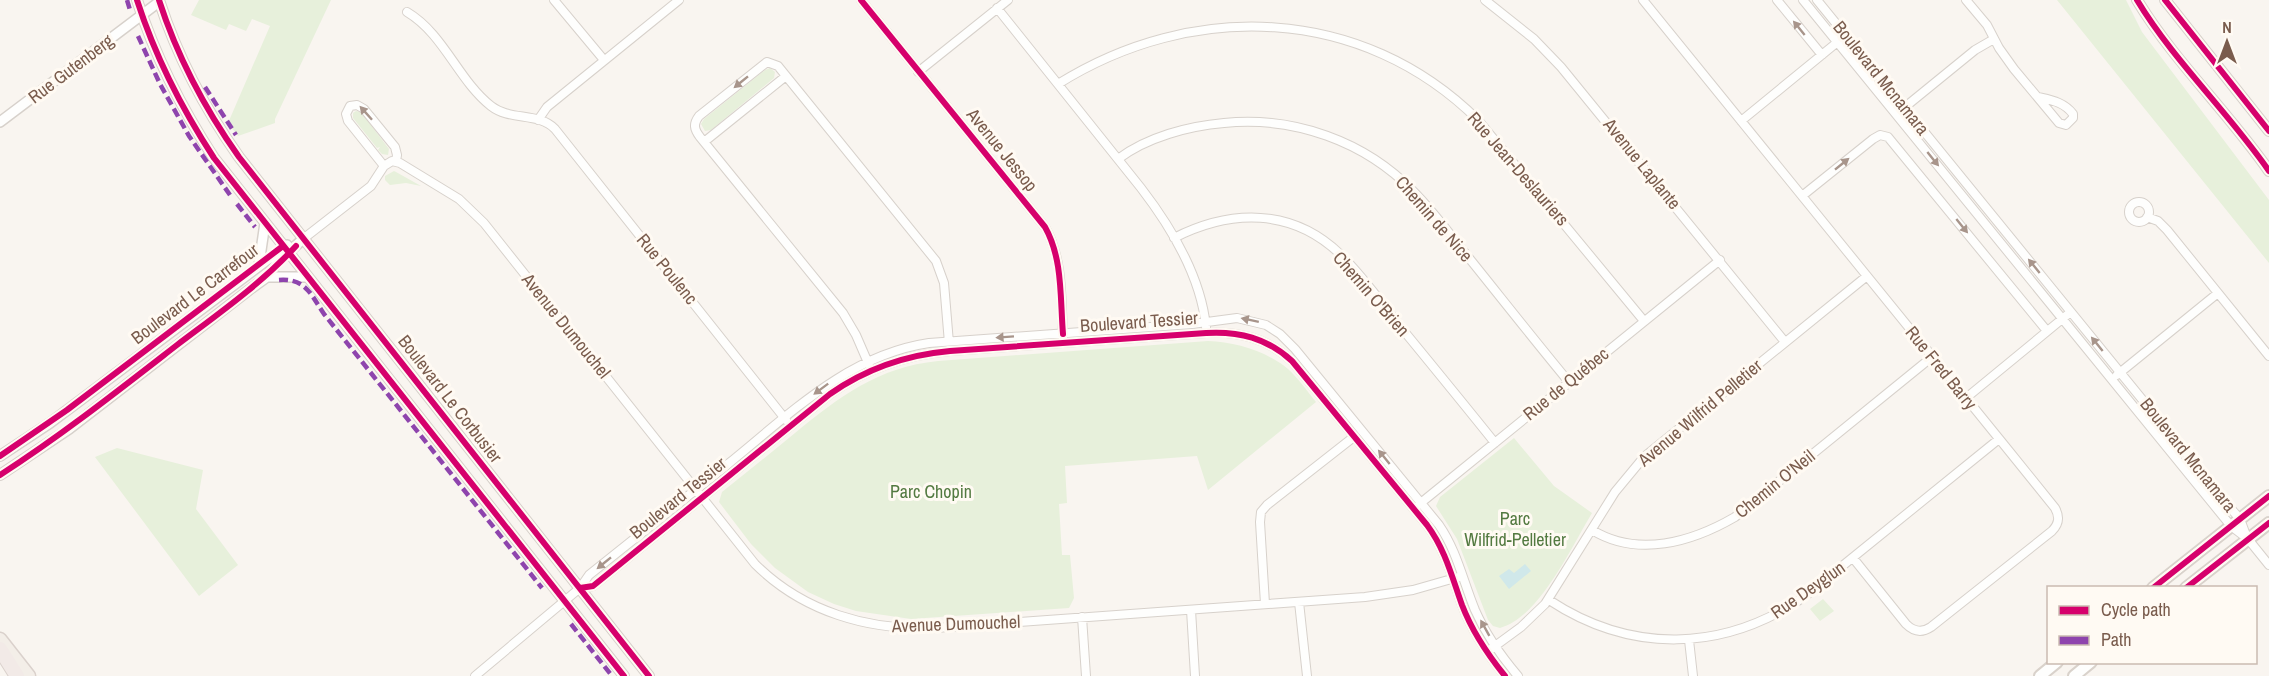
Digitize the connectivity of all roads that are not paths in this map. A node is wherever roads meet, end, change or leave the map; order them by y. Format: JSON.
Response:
{"nodes":[{"id":1,"x":137,"y":0,"type":"edge"},
{"id":2,"x":554,"y":0,"type":"edge"},
{"id":3,"x":679,"y":0,"type":"edge"},
{"id":4,"x":861,"y":0,"type":"edge"},
{"id":5,"x":1008,"y":0,"type":"edge"},
{"id":6,"x":1485,"y":0,"type":"edge"},
{"id":7,"x":1643,"y":0,"type":"edge"},
{"id":8,"x":1777,"y":0,"type":"edge"},
{"id":9,"x":1803,"y":0,"type":"edge"},
{"id":10,"x":1817,"y":0,"type":"edge"},
{"id":11,"x":1966,"y":0,"type":"edge"},
{"id":12,"x":2138,"y":0,"type":"edge"},
{"id":13,"x":2165,"y":0,"type":"edge"},
{"id":14,"x":159,"y":1,"type":"edge"},
{"id":15,"x":997,"y":8,"type":"junction"},
{"id":16,"x":407,"y":12,"type":"dead end"},
{"id":17,"x":142,"y":16,"type":"junction"},
{"id":18,"x":1846,"y":35,"type":"junction"},
{"id":19,"x":1994,"y":39,"type":"junction"},
{"id":20,"x":1838,"y":42,"type":"junction"},
{"id":21,"x":1822,"y":55,"type":"junction"},
{"id":22,"x":604,"y":60,"type":"junction"},
{"id":23,"x":918,"y":72,"type":"junction"},
{"id":24,"x":786,"y":76,"type":"junction"},
{"id":25,"x":1058,"y":84,"type":"junction"},
{"id":26,"x":2038,"y":97,"type":"junction"},
{"id":27,"x":1905,"y":107,"type":"junction"},
{"id":28,"x":538,"y":120,"type":"junction"},
{"id":29,"x":1741,"y":121,"type":"junction"},
{"id":30,"x":0,"y":122,"type":"edge"},
{"id":31,"x":2269,"y":131,"type":"edge"},
{"id":32,"x":704,"y":142,"type":"junction"},
{"id":33,"x":2256,"y":153,"type":"junction"},
{"id":34,"x":1118,"y":159,"type":"junction"},
{"id":35,"x":2269,"y":159,"type":"edge"},
{"id":36,"x":396,"y":161,"type":"junction"},
{"id":37,"x":384,"y":166,"type":"junction"},
{"id":38,"x":2269,"y":171,"type":"edge"},
{"id":39,"x":1802,"y":196,"type":"junction"},
{"id":40,"x":2147,"y":217,"type":"dead end"},
{"id":41,"x":265,"y":223,"type":"junction"},
{"id":42,"x":1174,"y":238,"type":"junction"},
{"id":43,"x":303,"y":239,"type":"junction"},
{"id":44,"x":286,"y":250,"type":"junction"},
{"id":45,"x":1720,"y":260,"type":"junction"},
{"id":46,"x":260,"y":264,"type":"junction"},
{"id":47,"x":267,"y":276,"type":"junction"},
{"id":48,"x":1867,"y":276,"type":"junction"},
{"id":49,"x":308,"y":277,"type":"junction"},
{"id":50,"x":2218,"y":293,"type":"junction"},
{"id":51,"x":2071,"y":312,"type":"junction"},
{"id":52,"x":2063,"y":318,"type":"junction"},
{"id":53,"x":1644,"y":321,"type":"junction"},
{"id":54,"x":1205,"y":322,"type":"junction"},
{"id":55,"x":2047,"y":332,"type":"junction"},
{"id":56,"x":1206,"y":333,"type":"junction"},
{"id":57,"x":1063,"y":334,"type":"junction"},
{"id":58,"x":949,"y":341,"type":"junction"},
{"id":59,"x":1785,"y":342,"type":"junction"},
{"id":60,"x":1064,"y":343,"type":"junction"},
{"id":61,"x":950,"y":351,"type":"junction"},
{"id":62,"x":2269,"y":356,"type":"edge"},
{"id":63,"x":1932,"y":357,"type":"junction"},
{"id":64,"x":867,"y":362,"type":"junction"},
{"id":65,"x":871,"y":370,"type":"junction"},
{"id":66,"x":2120,"y":372,"type":"junction"},
{"id":67,"x":2112,"y":379,"type":"junction"},
{"id":68,"x":1569,"y":382,"type":"junction"},
{"id":69,"x":1966,"y":398,"type":"junction"},
{"id":70,"x":785,"y":418,"type":"junction"},
{"id":71,"x":791,"y":425,"type":"junction"},
{"id":72,"x":1355,"y":436,"type":"junction"},
{"id":73,"x":1999,"y":439,"type":"junction"},
{"id":74,"x":1495,"y":443,"type":"junction"},
{"id":75,"x":0,"y":456,"type":"edge"},
{"id":76,"x":0,"y":475,"type":"edge"},
{"id":77,"x":696,"y":489,"type":"junction"},
{"id":78,"x":2269,"y":496,"type":"edge"},
{"id":79,"x":702,"y":497,"type":"junction"},
{"id":80,"x":1421,"y":502,"type":"junction"},
{"id":81,"x":1414,"y":508,"type":"junction"},
{"id":82,"x":2235,"y":523,"type":"junction"},
{"id":83,"x":2269,"y":523,"type":"edge"},
{"id":84,"x":1592,"y":530,"type":"junction"},
{"id":85,"x":2248,"y":539,"type":"junction"},
{"id":86,"x":1853,"y":558,"type":"junction"},
{"id":87,"x":2269,"y":565,"type":"edge"},
{"id":88,"x":1462,"y":576,"type":"junction"},
{"id":89,"x":1453,"y":579,"type":"junction"},
{"id":90,"x":2156,"y":586,"type":"edge"},
{"id":91,"x":2189,"y":586,"type":"edge"},
{"id":92,"x":580,"y":588,"type":"junction"},
{"id":93,"x":1549,"y":600,"type":"junction"},
{"id":94,"x":564,"y":601,"type":"junction"},
{"id":95,"x":1299,"y":602,"type":"junction"},
{"id":96,"x":1265,"y":604,"type":"junction"},
{"id":97,"x":1191,"y":610,"type":"junction"},
{"id":98,"x":1082,"y":617,"type":"junction"},
{"id":99,"x":0,"y":639,"type":"edge"},
{"id":100,"x":1689,"y":640,"type":"junction"},
{"id":101,"x":1495,"y":646,"type":"junction"},
{"id":102,"x":0,"y":649,"type":"edge"},
{"id":103,"x":1487,"y":651,"type":"junction"},
{"id":104,"x":2056,"y":664,"type":"edge"},
{"id":105,"x":2090,"y":664,"type":"edge"},
{"id":106,"x":17,"y":676,"type":"edge"},
{"id":107,"x":29,"y":676,"type":"edge"},
{"id":108,"x":475,"y":676,"type":"edge"},
{"id":109,"x":624,"y":676,"type":"edge"},
{"id":110,"x":650,"y":676,"type":"edge"},
{"id":111,"x":1086,"y":676,"type":"edge"},
{"id":112,"x":1195,"y":676,"type":"edge"},
{"id":113,"x":1307,"y":676,"type":"edge"},
{"id":114,"x":1505,"y":676,"type":"edge"},
{"id":115,"x":1518,"y":676,"type":"edge"},
{"id":116,"x":1693,"y":676,"type":"edge"},
{"id":117,"x":2040,"y":676,"type":"edge"},
{"id":118,"x":2074,"y":676,"type":"edge"}],
"edges":[{"from":1,"to":17,"type":"street","name":"Boulevard Le Corbusier"},
{"from":2,"to":22,"type":"street"},
{"from":3,"to":22,"type":"street"},
{"from":4,"to":23,"type":"street","name":"Avenue Jessop"},
{"from":5,"to":15,"type":"street"},
{"from":6,"to":45,"type":"street","name":"Avenue Laplante"},
{"from":7,"to":29,"type":"street","name":"Rue Fred Barry"},
{"from":21,"to":8,"type":"street","one_way":true},
{"from":9,"to":20,"type":"street","name":"Boulevard Mcnamara"},
{"from":10,"to":18,"type":"street","name":"Boulevard Mcnamara"},
{"from":11,"to":19,"type":"street"},
{"from":12,"to":33,"type":"street"},
{"from":13,"to":31,"type":"street"},
{"from":14,"to":17,"type":"street","name":"Boulevard Le Corbusier"},
{"from":14,"to":43,"type":"street","name":"Boulevard Le Corbusier"},
{"from":15,"to":23,"type":"street"},
{"from":15,"to":25,"type":"street"},
{"from":16,"to":28,"type":"street"},
{"from":17,"to":30,"type":"street","name":"Rue Gutenberg"},
{"from":17,"to":41,"type":"street","name":"Boulevard Le Corbusier"},
{"from":18,"to":20,"type":"street"},
{"from":18,"to":27,"type":"street","name":"Boulevard Mcnamara"},
{"from":19,"to":26,"type":"street"},
{"from":19,"to":27,"type":"street"},
{"from":20,"to":21,"type":"street"},
{"from":20,"to":52,"type":"street","name":"Boulevard Mcnamara","one_way":true},
{"from":21,"to":29,"type":"street"},
{"from":22,"to":28,"type":"street"},
{"from":23,"to":57,"type":"street","name":"Avenue Jessop"},
{"from":24,"to":32,"type":"street"},
{"from":24,"to":32,"type":"street","one_way":true},
{"from":24,"to":58,"type":"street"},
{"from":25,"to":34,"type":"street"},
{"from":25,"to":53,"type":"street","name":"Rue Jean-Deslauriers"},
{"from":26,"to":26,"type":"street"},
{"from":51,"to":27,"type":"street","name":"Boulevard Mcnamara","one_way":true},
{"from":28,"to":70,"type":"street","name":"Rue Poulenc"},
{"from":29,"to":39,"type":"street","name":"Rue Fred Barry"},
{"from":32,"to":64,"type":"street"},
{"from":33,"to":35,"type":"street"},
{"from":33,"to":38,"type":"street"},
{"from":34,"to":42,"type":"street"},
{"from":34,"to":68,"type":"street","name":"Chemin de Nice"},
{"from":36,"to":37,"type":"street"},
{"from":36,"to":37,"type":"street","one_way":true},
{"from":36,"to":77,"type":"street","name":"Avenue Dumouchel"},
{"from":37,"to":43,"type":"street"},
{"from":39,"to":48,"type":"street","name":"Rue Fred Barry"},
{"from":39,"to":55,"type":"street","one_way":true},
{"from":40,"to":50,"type":"street"},
{"from":41,"to":44,"type":"street","name":"Boulevard Le Corbusier"},
{"from":41,"to":46,"type":"street"},
{"from":42,"to":54,"type":"street"},
{"from":42,"to":74,"type":"street","name":"Chemin O'Brien"},
{"from":43,"to":44,"type":"street","name":"Boulevard Le Carrefour"},
{"from":43,"to":92,"type":"street","name":"Boulevard Le Corbusier"},
{"from":44,"to":46,"type":"street","name":"Boulevard Le Carrefour"},
{"from":44,"to":47,"type":"street","name":"Boulevard Le Carrefour"},
{"from":44,"to":49,"type":"street","name":"Boulevard Le Corbusier"},
{"from":45,"to":53,"type":"street","name":"Rue de Québec"},
{"from":45,"to":59,"type":"street","name":"Avenue Laplante"},
{"from":46,"to":75,"type":"street","name":"Boulevard Le Carrefour"},
{"from":47,"to":49,"type":"street"},
{"from":47,"to":76,"type":"street","name":"Boulevard Le Carrefour"},
{"from":48,"to":59,"type":"street","name":"Avenue Wilfrid Pelletier"},
{"from":48,"to":63,"type":"street","name":"Rue Fred Barry"},
{"from":49,"to":94,"type":"street","name":"Boulevard Le Corbusier"},
{"from":50,"to":62,"type":"street"},
{"from":50,"to":66,"type":"street"},
{"from":51,"to":52,"type":"street"},
{"from":66,"to":51,"type":"street","name":"Boulevard Mcnamara","one_way":true},
{"from":52,"to":55,"type":"street"},
{"from":52,"to":67,"type":"street","name":"Boulevard Mcnamara"},
{"from":53,"to":68,"type":"street","name":"Rue de Québec"},
{"from":54,"to":56,"type":"street"},
{"from":54,"to":57,"type":"street","name":"Boulevard Tessier"},
{"from":80,"to":54,"type":"street","name":"Boulevard Tessier","one_way":true},
{"from":55,"to":69,"type":"street"},
{"from":56,"to":60,"type":"street","name":"Boulevard Tessier"},
{"from":56,"to":72,"type":"street","name":"Boulevard Tessier"},
{"from":57,"to":58,"type":"street","name":"Boulevard Tessier","one_way":true},
{"from":57,"to":60,"type":"street","name":"Avenue Jessop"},
{"from":58,"to":61,"type":"street"},
{"from":58,"to":64,"type":"street","name":"Boulevard Tessier"},
{"from":59,"to":84,"type":"street","name":"Avenue Wilfrid Pelletier"},
{"from":60,"to":61,"type":"street","name":"Boulevard Tessier"},
{"from":61,"to":65,"type":"street","name":"Boulevard Tessier"},
{"from":63,"to":69,"type":"street","name":"Rue Fred Barry"},
{"from":63,"to":84,"type":"street","name":"Chemin O'Neil"},
{"from":64,"to":65,"type":"street"},
{"from":64,"to":70,"type":"street","name":"Boulevard Tessier","one_way":true},
{"from":65,"to":71,"type":"street","name":"Boulevard Tessier"},
{"from":66,"to":67,"type":"street"},
{"from":66,"to":82,"type":"street","name":"Boulevard Mcnamara"},
{"from":67,"to":82,"type":"street","name":"Boulevard Mcnamara"},
{"from":68,"to":74,"type":"street","name":"Rue de Québec"},
{"from":69,"to":73,"type":"street","name":"Rue Fred Barry"},
{"from":70,"to":71,"type":"street","name":"Rue Poulenc"},
{"from":70,"to":77,"type":"street","name":"Boulevard Tessier"},
{"from":71,"to":79,"type":"street","name":"Boulevard Tessier"},
{"from":72,"to":81,"type":"street","name":"Boulevard Tessier"},
{"from":72,"to":96,"type":"street"},
{"from":73,"to":86,"type":"street","name":"Rue Deyglun"},
{"from":73,"to":86,"type":"street","name":"Rue Fred Barry"},
{"from":74,"to":80,"type":"street","name":"Rue de Québec"},
{"from":77,"to":79,"type":"street","name":"Avenue Dumouchel"},
{"from":77,"to":92,"type":"street","name":"Boulevard Tessier","one_way":true},
{"from":78,"to":82,"type":"main road"},
{"from":79,"to":92,"type":"street","name":"Boulevard Tessier"},
{"from":79,"to":98,"type":"street","name":"Avenue Dumouchel"},
{"from":80,"to":81,"type":"street","name":"Rue de Québec"},
{"from":80,"to":88,"type":"street","name":"Boulevard Tessier"},
{"from":81,"to":89,"type":"street","name":"Boulevard Tessier"},
{"from":82,"to":85,"type":"street","name":"Boulevard Mcnamara"},
{"from":82,"to":90,"type":"main road"},
{"from":83,"to":85,"type":"main road"},
{"from":84,"to":93,"type":"street","name":"Avenue Wilfrid Pelletier"},
{"from":85,"to":87,"type":"street","name":"Boulevard Mcnamara"},
{"from":85,"to":91,"type":"main road"},
{"from":86,"to":100,"type":"street","name":"Rue Deyglun"},
{"from":88,"to":89,"type":"street","name":"Avenue Dumouchel"},
{"from":101,"to":88,"type":"street","name":"Boulevard Tessier","one_way":true},
{"from":89,"to":95,"type":"street","name":"Avenue Dumouchel"},
{"from":89,"to":103,"type":"street","name":"Boulevard Tessier"},
{"from":92,"to":94,"type":"street","name":"Boulevard Tessier"},
{"from":92,"to":110,"type":"street","name":"Boulevard Le Corbusier"},
{"from":93,"to":100,"type":"street","name":"Rue Deyglun"},
{"from":93,"to":101,"type":"street","name":"Avenue Wilfrid Pelletier"},
{"from":94,"to":108,"type":"street","name":"Boulevard Tessier"},
{"from":94,"to":109,"type":"street","name":"Boulevard Le Corbusier"},
{"from":95,"to":96,"type":"street","name":"Avenue Dumouchel"},
{"from":95,"to":113,"type":"street"},
{"from":96,"to":97,"type":"street","name":"Avenue Dumouchel"},
{"from":97,"to":98,"type":"street","name":"Avenue Dumouchel"},
{"from":97,"to":112,"type":"street"},
{"from":98,"to":111,"type":"street"},
{"from":99,"to":107,"type":"main road"},
{"from":100,"to":116,"type":"street"},
{"from":101,"to":103,"type":"street","name":"Avenue Wilfrid Pelletier"},
{"from":101,"to":115,"type":"street","name":"Boulevard Tessier"},
{"from":102,"to":106,"type":"highway"},
{"from":103,"to":114,"type":"street","name":"Boulevard Tessier"},
{"from":104,"to":117,"type":"main road"},
{"from":105,"to":118,"type":"main road"}]}
